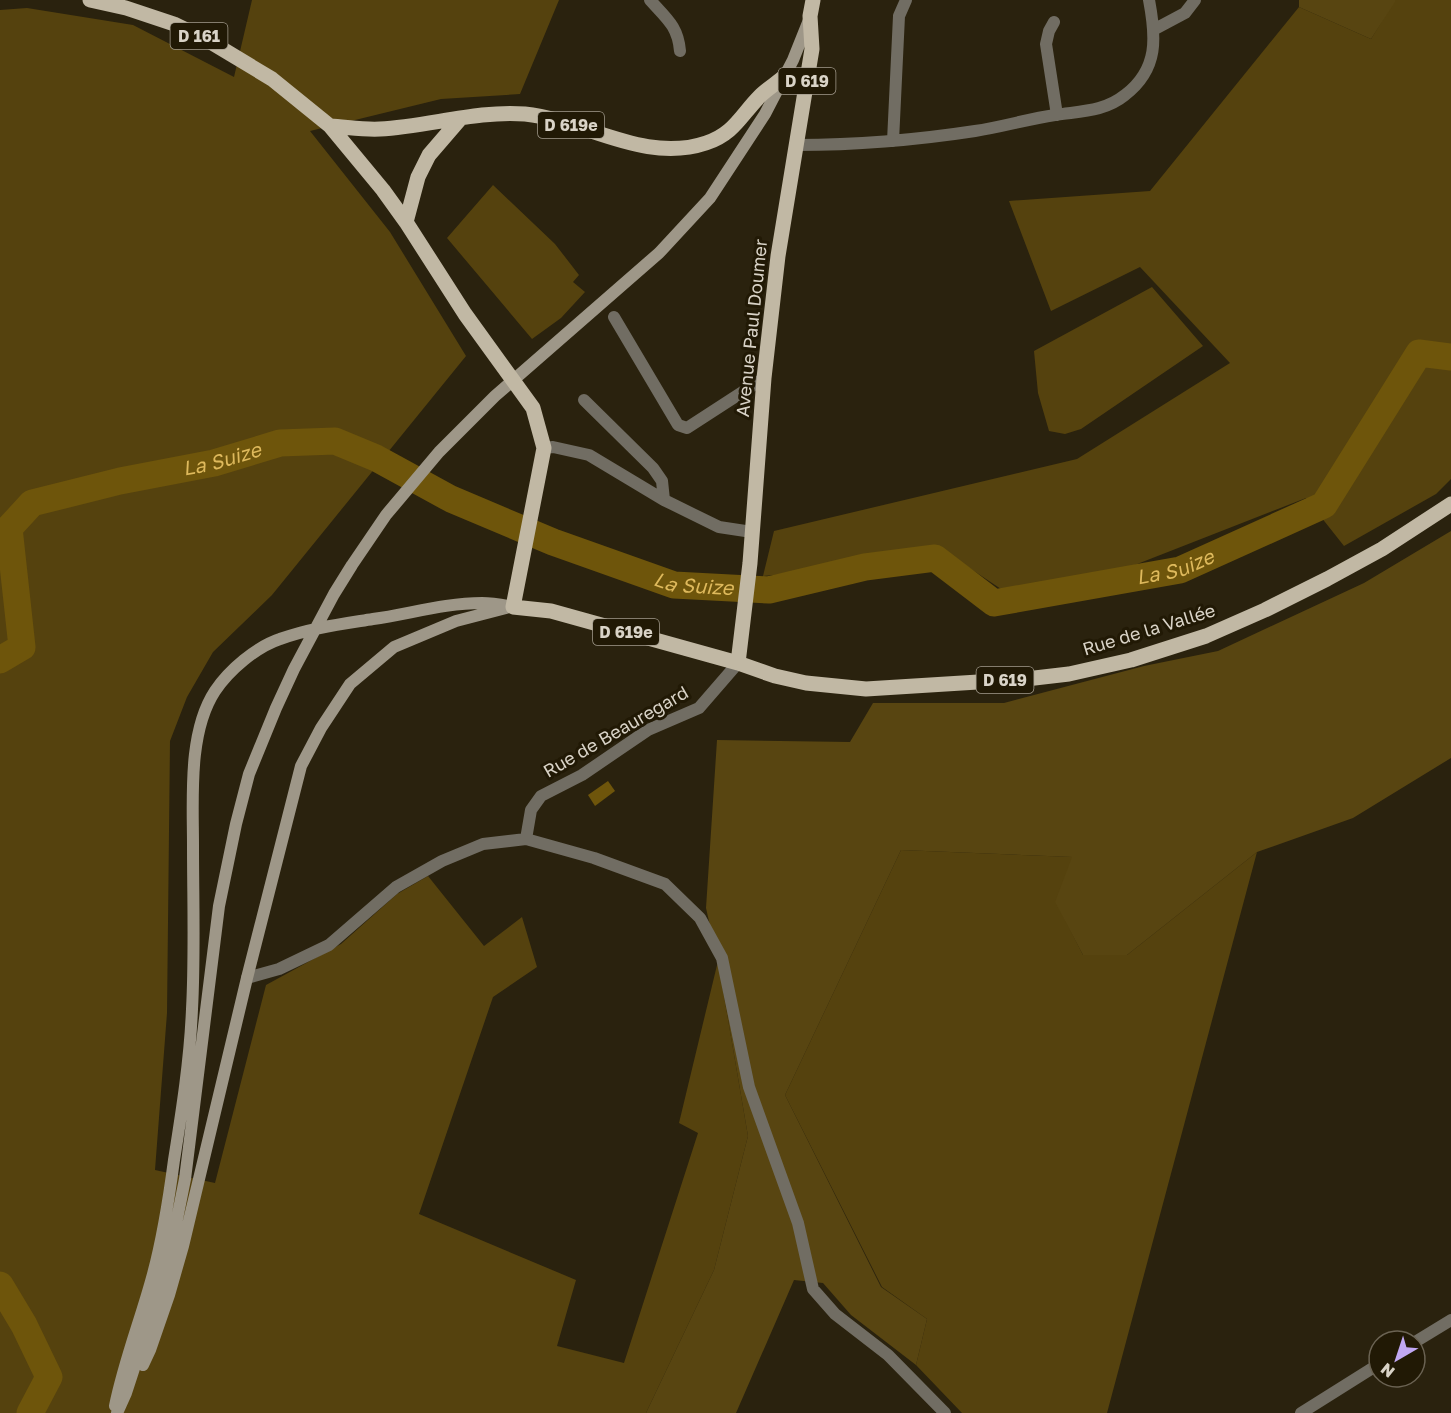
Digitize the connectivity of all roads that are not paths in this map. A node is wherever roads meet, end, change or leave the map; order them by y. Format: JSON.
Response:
{"nodes":[{"id":1,"x":90,"y":0,"type":"edge"},
{"id":2,"x":650,"y":0,"type":"edge"},
{"id":3,"x":813,"y":0,"type":"edge"},
{"id":4,"x":906,"y":0,"type":"edge"},
{"id":5,"x":1149,"y":0,"type":"edge"},
{"id":6,"x":1195,"y":0,"type":"edge"},
{"id":7,"x":810,"y":16,"type":"junction"},
{"id":8,"x":1054,"y":22,"type":"dead end"},
{"id":9,"x":1155,"y":29,"type":"junction"},
{"id":10,"x":680,"y":51,"type":"dead end"},
{"id":11,"x":785,"y":76,"type":"junction"},
{"id":12,"x":1057,"y":115,"type":"junction"},
{"id":13,"x":460,"y":119,"type":"junction"},
{"id":14,"x":330,"y":126,"type":"junction"},
{"id":15,"x":893,"y":141,"type":"junction"},
{"id":16,"x":797,"y":145,"type":"junction"},
{"id":17,"x":406,"y":222,"type":"junction"},
{"id":18,"x":614,"y":317,"type":"dead end"},
{"id":19,"x":764,"y":378,"type":"junction"},
{"id":20,"x":584,"y":400,"type":"dead end"},
{"id":21,"x":544,"y":448,"type":"junction"},
{"id":22,"x":664,"y":500,"type":"junction"},
{"id":23,"x":1451,"y":504,"type":"edge"},
{"id":24,"x":752,"y":532,"type":"junction"},
{"id":25,"x":513,"y":607,"type":"junction"},
{"id":26,"x":738,"y":663,"type":"junction"},
{"id":27,"x":526,"y":840,"type":"junction"},
{"id":28,"x":247,"y":978,"type":"junction"},
{"id":29,"x":1451,"y":1320,"type":"edge"},
{"id":30,"x":1427,"y":1335,"type":"edge"},
{"id":31,"x":1367,"y":1372,"type":"edge"},
{"id":32,"x":126,"y":1393,"type":"junction"},
{"id":33,"x":116,"y":1413,"type":"edge"},
{"id":34,"x":945,"y":1413,"type":"edge"},
{"id":35,"x":1301,"y":1413,"type":"edge"}],
"edges":[{"from":1,"to":14,"type":"main road","number":"D 161"},
{"from":2,"to":10,"type":"street"},
{"from":3,"to":7,"type":"main road","name":"Avenue Paul Doumer","number":"D 619"},
{"from":4,"to":15,"type":"street"},
{"from":5,"to":9,"type":"street"},
{"from":6,"to":9,"type":"street"},
{"from":7,"to":11,"type":"main road"},
{"from":7,"to":16,"type":"main road","name":"Avenue Paul Doumer","number":"D 619"},
{"from":8,"to":12,"type":"street"},
{"from":9,"to":12,"type":"street"},
{"from":11,"to":13,"type":"main road","number":"D 619e"},
{"from":11,"to":32,"type":"main road"},
{"from":12,"to":15,"type":"street"},
{"from":13,"to":14,"type":"main road","number":"D 619e"},
{"from":13,"to":17,"type":"main road"},
{"from":14,"to":17,"type":"main road"},
{"from":15,"to":16,"type":"street"},
{"from":16,"to":19,"type":"main road","name":"Avenue Paul Doumer","number":"D 619"},
{"from":17,"to":21,"type":"main road"},
{"from":18,"to":19,"type":"street"},
{"from":19,"to":24,"type":"main road","name":"Avenue Paul Doumer","number":"D 619"},
{"from":20,"to":22,"type":"street"},
{"from":21,"to":22,"type":"street"},
{"from":21,"to":25,"type":"main road"},
{"from":22,"to":24,"type":"street"},
{"from":23,"to":26,"type":"main road","name":"Rue de la Vallée","number":"D 619"},
{"from":24,"to":26,"type":"main road","name":"Avenue Paul Doumer","number":"D 619"},
{"from":25,"to":26,"type":"main road","name":"Rue de la Vallée","number":"D 619e"},
{"from":25,"to":28,"type":"main road"},
{"from":25,"to":33,"type":"main road"},
{"from":26,"to":27,"type":"street","name":"Rue de Beauregard"},
{"from":27,"to":28,"type":"street"},
{"from":27,"to":34,"type":"street"},
{"from":28,"to":32,"type":"main road"},
{"from":29,"to":30,"type":"street"},
{"from":31,"to":35,"type":"street"},
{"from":32,"to":33,"type":"main road"}]}
